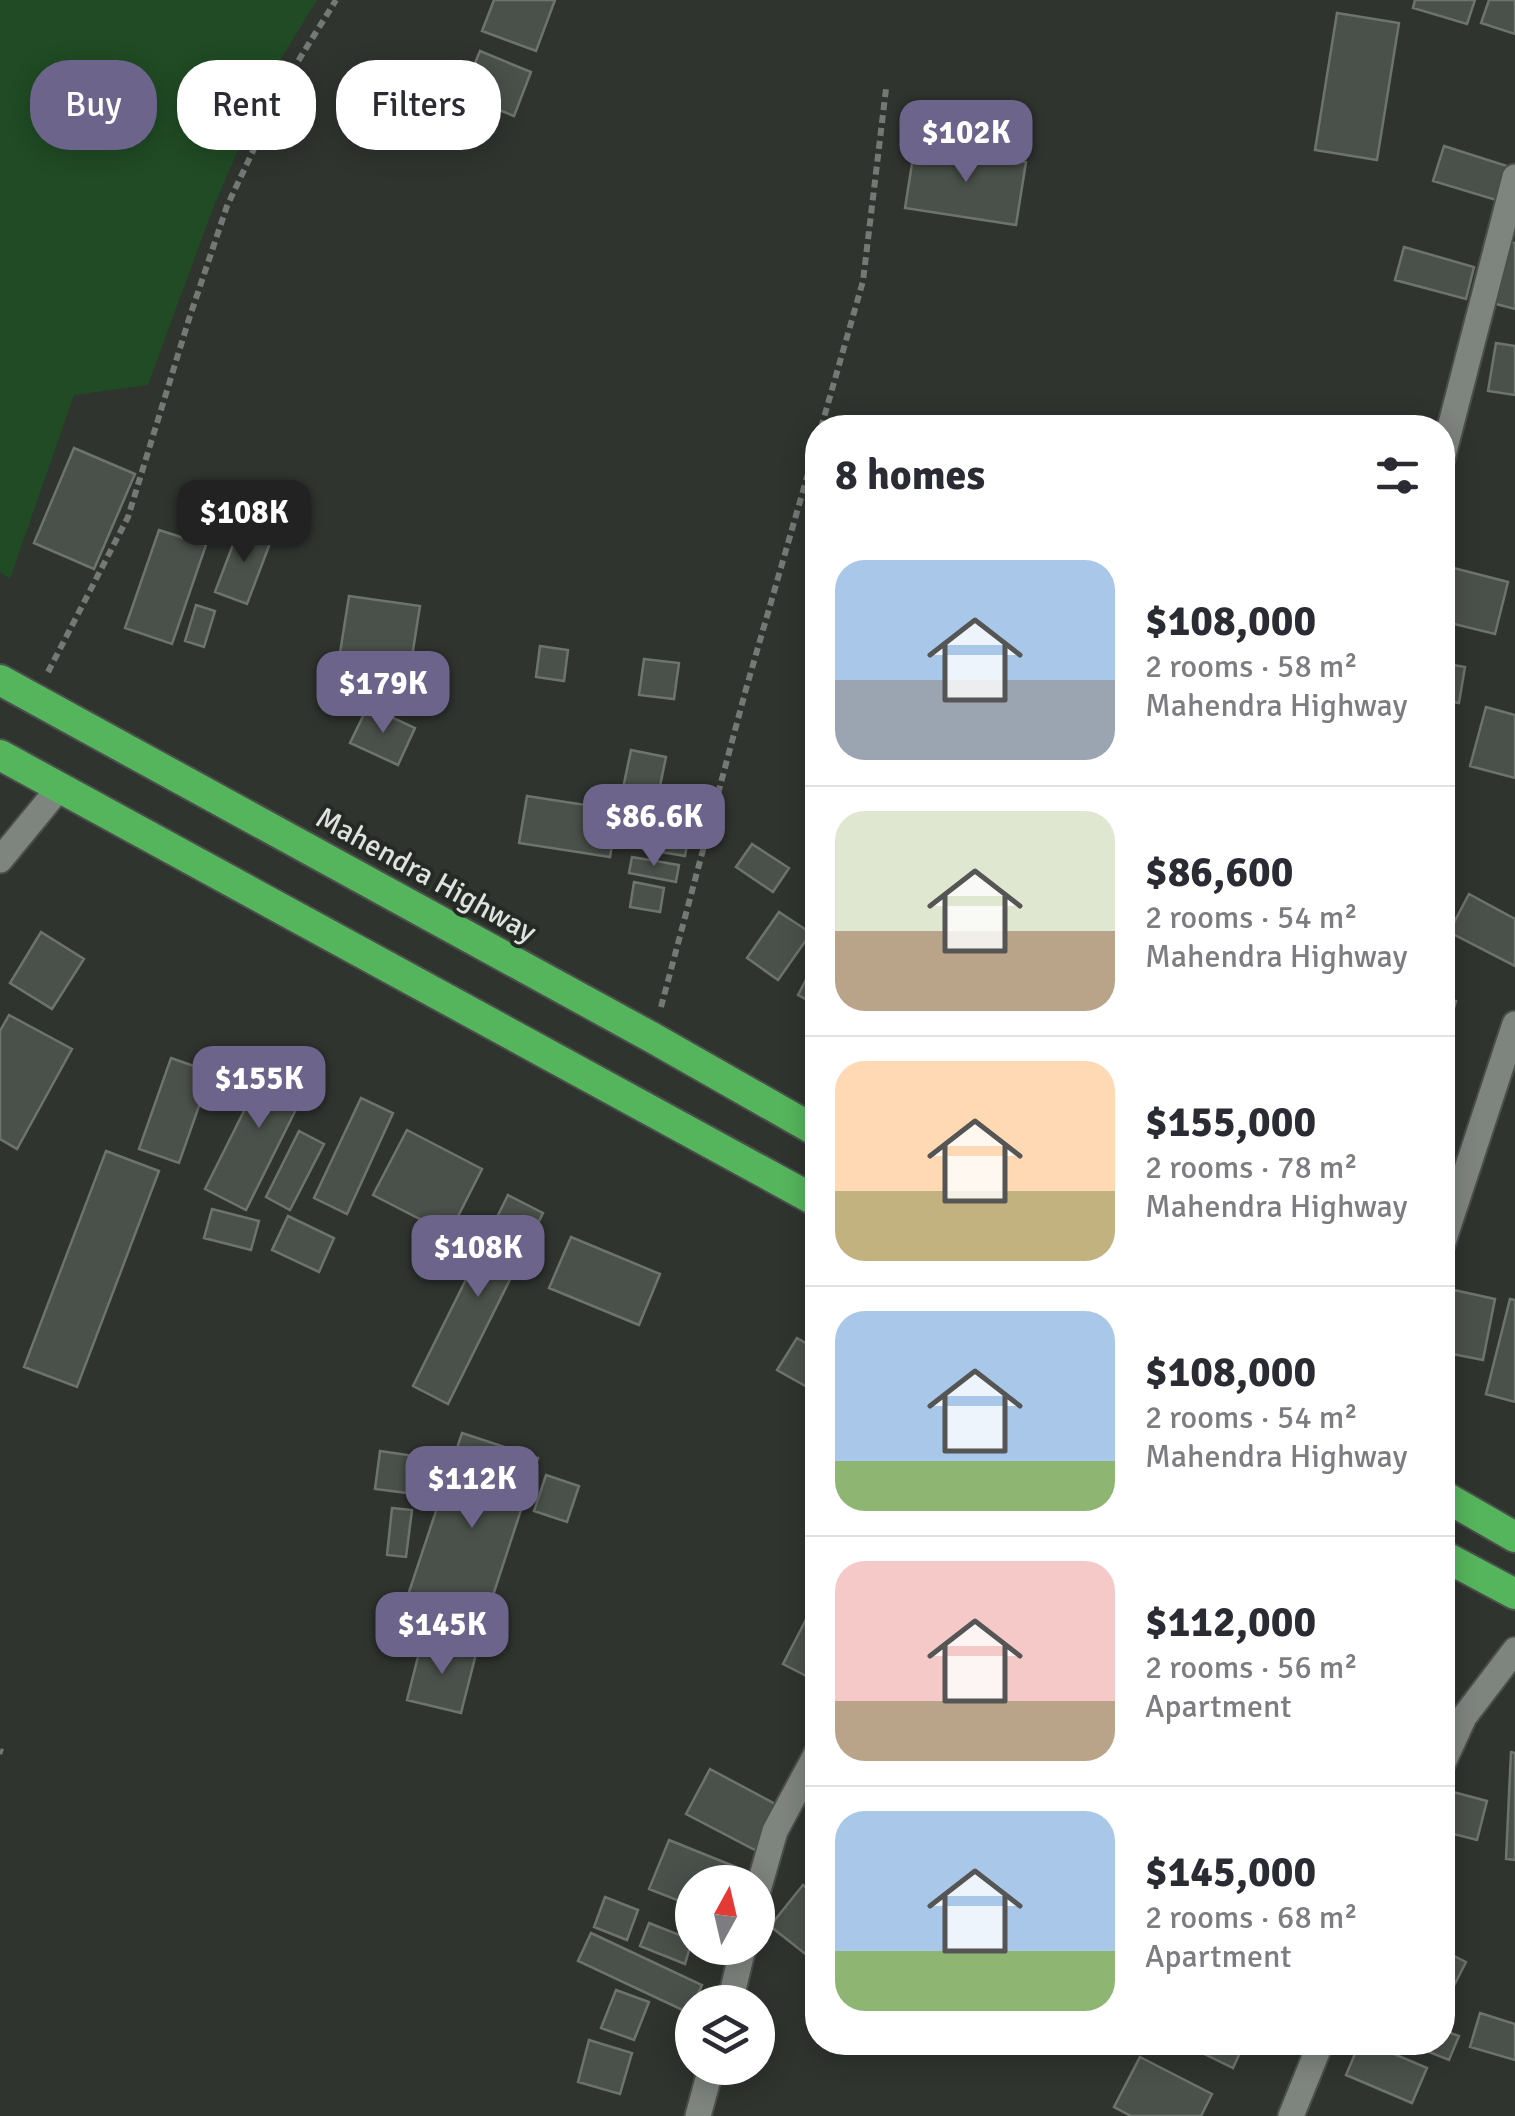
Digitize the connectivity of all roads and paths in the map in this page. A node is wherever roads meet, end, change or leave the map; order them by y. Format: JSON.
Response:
{"nodes":[{"id":1,"x":336,"y":0,"type":"edge"},
{"id":2,"x":886,"y":90,"type":"dead end"},
{"id":3,"x":1515,"y":177,"type":"edge"},
{"id":4,"x":825,"y":415,"type":"edge"},
{"id":5,"x":1454,"y":415,"type":"edge"},
{"id":6,"x":805,"y":484,"type":"edge"},
{"id":7,"x":0,"y":680,"type":"edge"},
{"id":8,"x":31,"y":698,"type":"junction"},
{"id":9,"x":0,"y":756,"type":"edge"},
{"id":10,"x":60,"y":787,"type":"junction"},
{"id":11,"x":0,"y":860,"type":"edge"},
{"id":12,"x":1515,"y":1024,"type":"edge"},
{"id":13,"x":652,"y":1038,"type":"junction"},
{"id":14,"x":805,"y":1125,"type":"edge"},
{"id":15,"x":805,"y":1195,"type":"edge"},
{"id":16,"x":1455,"y":1205,"type":"edge"},
{"id":17,"x":1455,"y":1502,"type":"edge"},
{"id":18,"x":1515,"y":1537,"type":"edge"},
{"id":19,"x":1455,"y":1562,"type":"edge"},
{"id":20,"x":1515,"y":1594,"type":"edge"},
{"id":21,"x":1515,"y":1650,"type":"edge"},
{"id":22,"x":1455,"y":1737,"type":"edge"},
{"id":23,"x":805,"y":1775,"type":"edge"},
{"id":24,"x":765,"y":1865,"type":"edge"},
{"id":25,"x":1316,"y":2055,"type":"edge"},
{"id":26,"x":707,"y":2085,"type":"edge"},
{"id":27,"x":698,"y":2116,"type":"edge"},
{"id":28,"x":1291,"y":2116,"type":"edge"}],
"edges":[{"from":1,"to":8,"type":"path"},
{"from":2,"to":4,"type":"path"},
{"from":3,"to":5,"type":"street"},
{"from":6,"to":13,"type":"path"},
{"from":7,"to":8,"type":"highway","name":"Mahendra Highway"},
{"from":8,"to":13,"type":"highway","name":"Mahendra Highway"},
{"from":9,"to":10,"type":"highway"},
{"from":10,"to":11,"type":"street"},
{"from":10,"to":15,"type":"highway"},
{"from":12,"to":16,"type":"street"},
{"from":13,"to":14,"type":"highway","name":"Mahendra Highway"},
{"from":17,"to":18,"type":"highway"},
{"from":19,"to":20,"type":"highway"},
{"from":21,"to":22,"type":"street"},
{"from":23,"to":24,"type":"street"},
{"from":25,"to":28,"type":"street"},
{"from":26,"to":27,"type":"street"}]}
